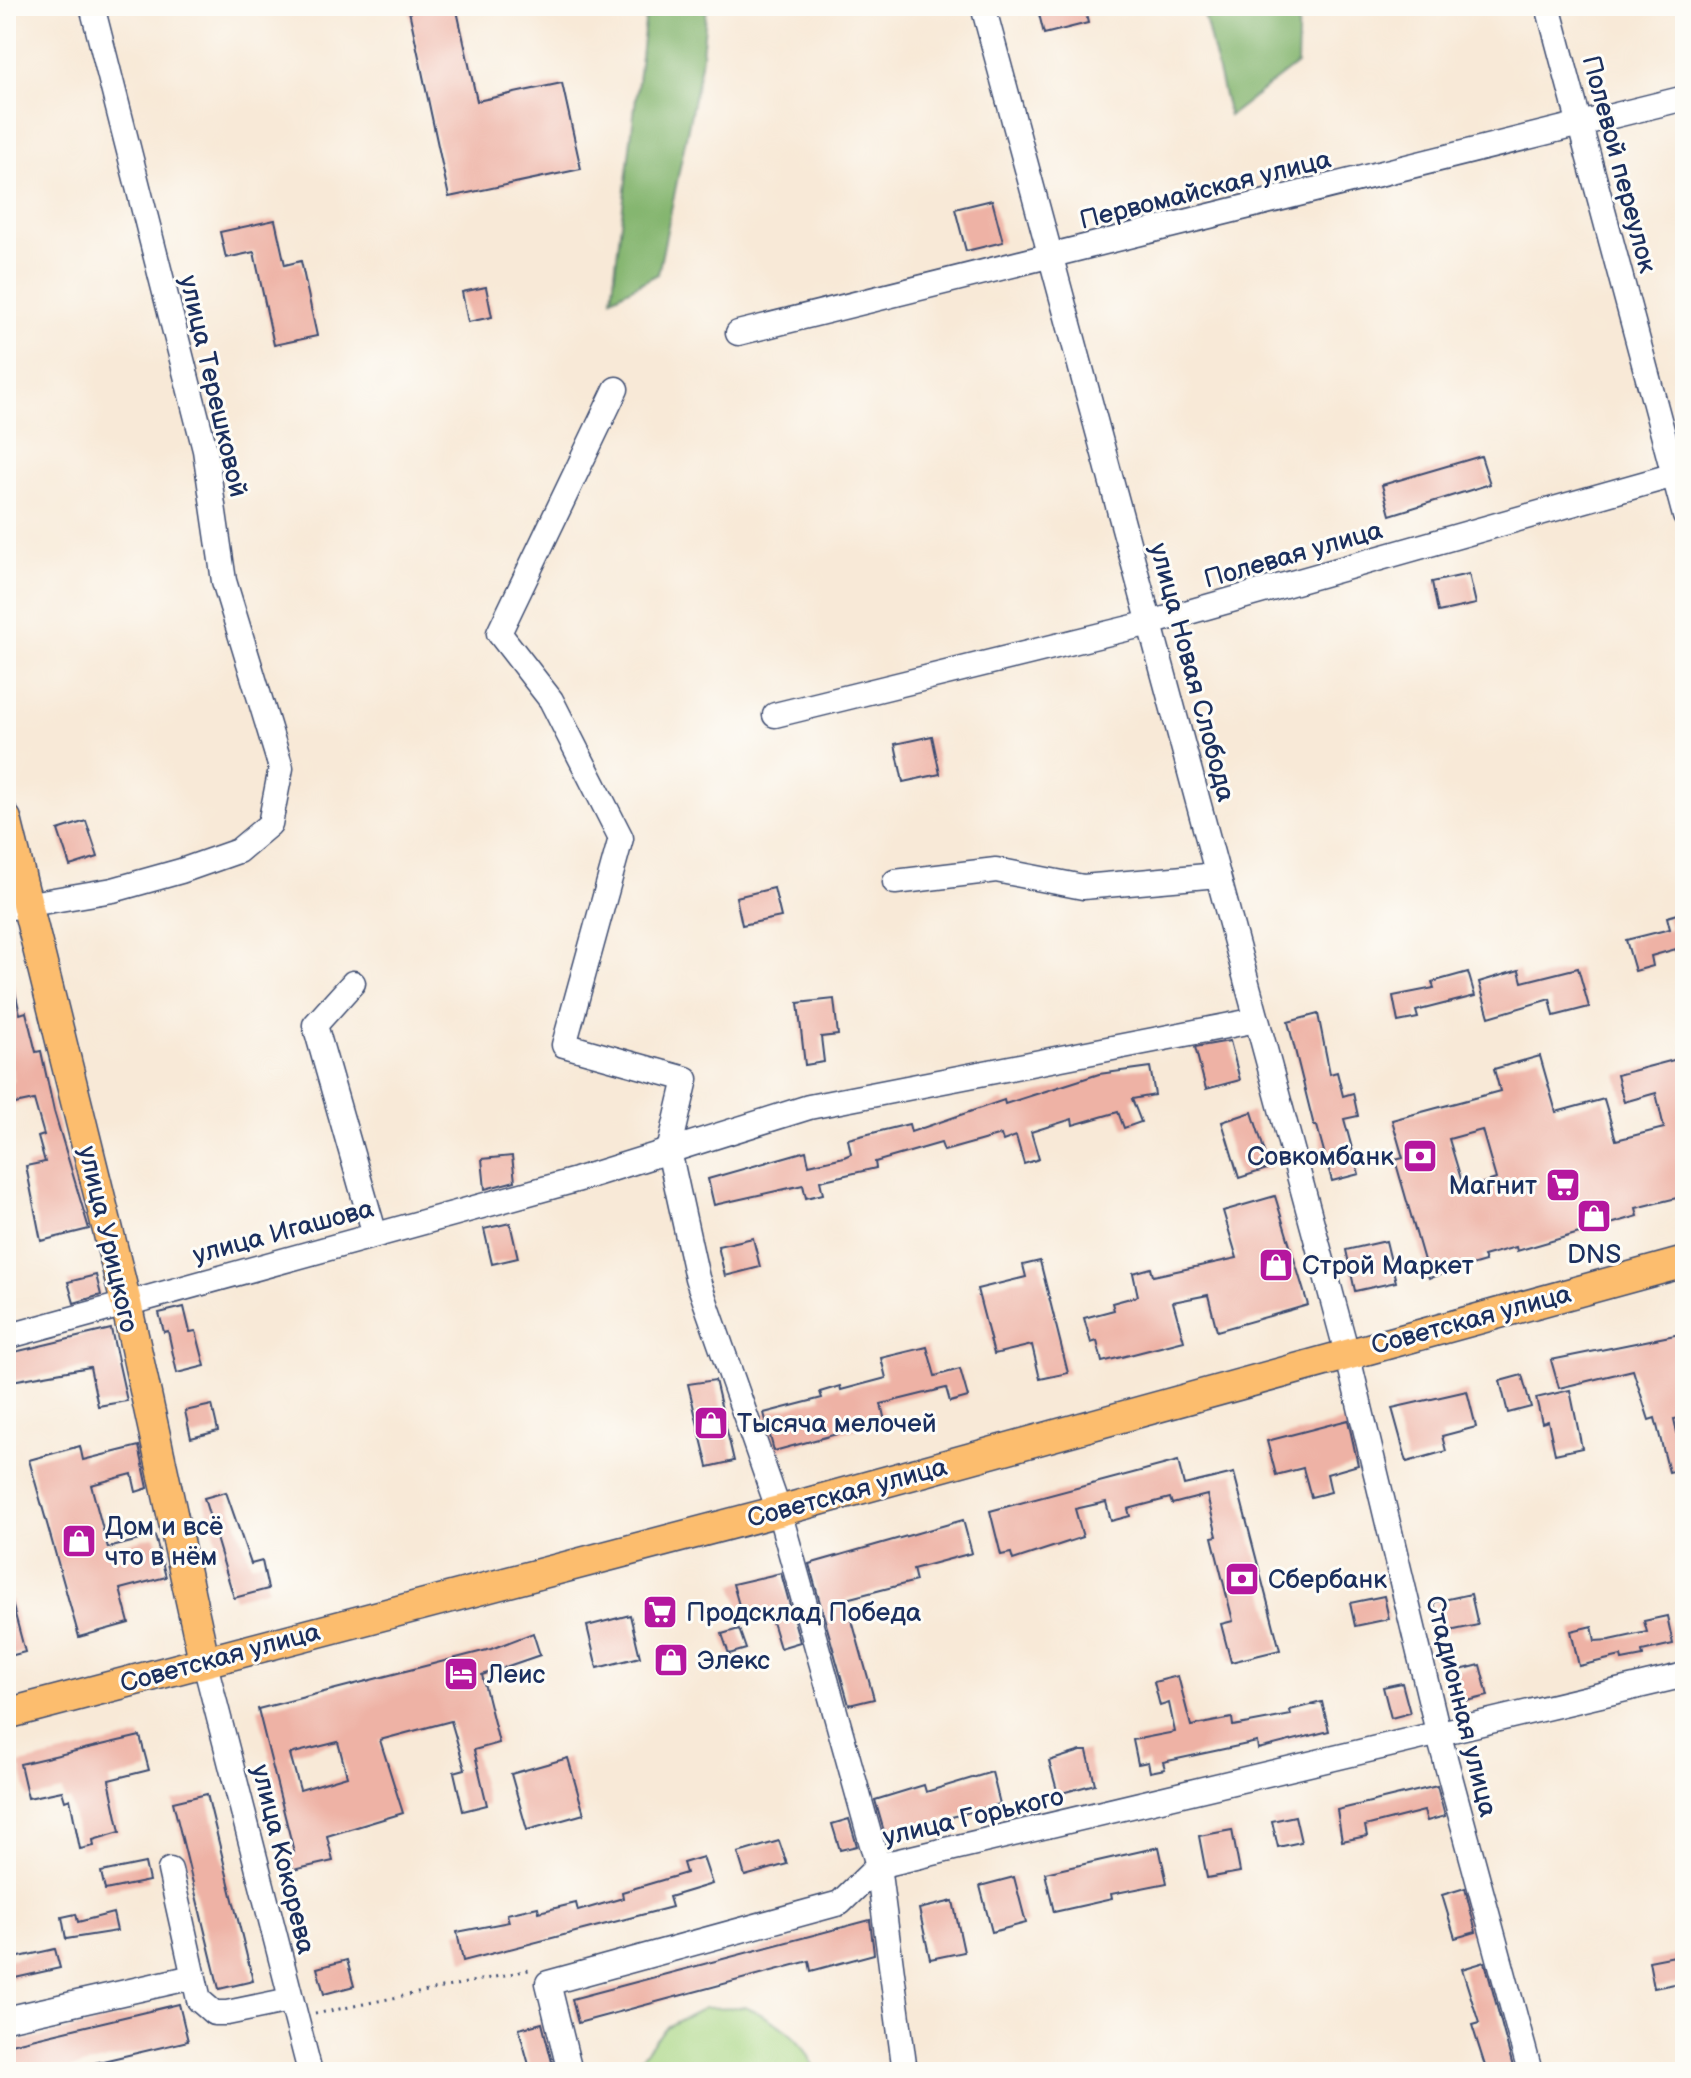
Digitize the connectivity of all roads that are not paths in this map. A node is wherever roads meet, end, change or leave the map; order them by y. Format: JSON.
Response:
{"nodes":[{"id":1,"x":92,"y":6,"type":"edge"},
{"id":2,"x":983,"y":6,"type":"edge"},
{"id":3,"x":1548,"y":6,"type":"edge"},
{"id":4,"x":1685,"y":98,"type":"edge"},
{"id":5,"x":1580,"y":124,"type":"junction"},
{"id":6,"x":1052,"y":256,"type":"junction"},
{"id":7,"x":738,"y":333,"type":"dead end"},
{"id":8,"x":616,"y":389,"type":"dead end"},
{"id":9,"x":1679,"y":474,"type":"edge"},
{"id":10,"x":1685,"y":516,"type":"edge"},
{"id":11,"x":1150,"y":623,"type":"junction"},
{"id":12,"x":775,"y":715,"type":"dead end"},
{"id":13,"x":6,"y":819,"type":"edge"},
{"id":14,"x":1218,"y":875,"type":"junction"},
{"id":15,"x":895,"y":882,"type":"dead end"},
{"id":16,"x":17,"y":905,"type":"edge"},
{"id":17,"x":353,"y":983,"type":"dead end"},
{"id":18,"x":1257,"y":1020,"type":"junction"},
{"id":19,"x":669,"y":1151,"type":"junction"},
{"id":20,"x":375,"y":1235,"type":"junction"},
{"id":21,"x":1685,"y":1262,"type":"edge"},
{"id":22,"x":126,"y":1303,"type":"junction"},
{"id":23,"x":6,"y":1337,"type":"edge"},
{"id":24,"x":1347,"y":1353,"type":"junction"},
{"id":25,"x":779,"y":1511,"type":"junction"},
{"id":26,"x":204,"y":1660,"type":"junction"},
{"id":27,"x":1685,"y":1675,"type":"edge"},
{"id":28,"x":6,"y":1714,"type":"edge"},
{"id":29,"x":1439,"y":1736,"type":"junction"},
{"id":30,"x":878,"y":1866,"type":"junction"},
{"id":31,"x":170,"y":1870,"type":"dead end"},
{"id":32,"x":193,"y":1977,"type":"junction"},
{"id":33,"x":292,"y":2009,"type":"junction"},
{"id":34,"x":6,"y":2019,"type":"edge"},
{"id":35,"x":310,"y":2072,"type":"edge"},
{"id":36,"x":570,"y":2072,"type":"edge"},
{"id":37,"x":905,"y":2072,"type":"edge"},
{"id":38,"x":1530,"y":2072,"type":"edge"}],
"edges":[{"from":1,"to":16,"type":"street","name":"улица Терешковой"},
{"from":2,"to":6,"type":"street","name":"улица Новая Слобода"},
{"from":3,"to":5,"type":"street","name":"Полевой переулок"},
{"from":4,"to":5,"type":"street","name":"Первомайская улица"},
{"from":5,"to":6,"type":"street","name":"Первомайская улица"},
{"from":5,"to":9,"type":"street","name":"Полевой переулок"},
{"from":6,"to":7,"type":"street","name":"Первомайская улица"},
{"from":6,"to":11,"type":"street","name":"улица Новая Слобода"},
{"from":8,"to":19,"type":"street"},
{"from":9,"to":10,"type":"street","name":"Полевой переулок"},
{"from":9,"to":11,"type":"street","name":"Полевая улица"},
{"from":11,"to":12,"type":"street","name":"Полевая улица"},
{"from":11,"to":14,"type":"street","name":"улица Новая Слобода"},
{"from":13,"to":16,"type":"main road","name":"улица Урицкого"},
{"from":14,"to":15,"type":"street"},
{"from":14,"to":18,"type":"street","name":"улица Новая Слобода"},
{"from":16,"to":22,"type":"main road","name":"улица Урицкого"},
{"from":17,"to":20,"type":"street"},
{"from":18,"to":19,"type":"street","name":"улица Игашова"},
{"from":18,"to":24,"type":"street","name":"улица Новая Слобода"},
{"from":19,"to":20,"type":"street","name":"улица Игашова"},
{"from":19,"to":25,"type":"street"},
{"from":20,"to":22,"type":"street","name":"улица Игашова"},
{"from":21,"to":24,"type":"main road","name":"Советская улица"},
{"from":22,"to":23,"type":"street","name":"улица Игашова"},
{"from":22,"to":26,"type":"main road","name":"улица Урицкого"},
{"from":24,"to":25,"type":"main road","name":"Советская улица"},
{"from":24,"to":29,"type":"street","name":"Стадионная улица"},
{"from":25,"to":26,"type":"main road","name":"Советская улица"},
{"from":25,"to":30,"type":"street"},
{"from":26,"to":28,"type":"main road","name":"Советская улица"},
{"from":26,"to":33,"type":"street","name":"улица Кокорева"},
{"from":27,"to":29,"type":"street","name":"улица Горького"},
{"from":29,"to":30,"type":"street","name":"улица Горького"},
{"from":29,"to":38,"type":"street","name":"Стадионная улица"},
{"from":30,"to":36,"type":"street","name":"улица Горького"},
{"from":30,"to":37,"type":"street"},
{"from":31,"to":32,"type":"street"},
{"from":32,"to":33,"type":"street"},
{"from":32,"to":34,"type":"street"},
{"from":33,"to":35,"type":"street","name":"улица Кокорева"}]}
